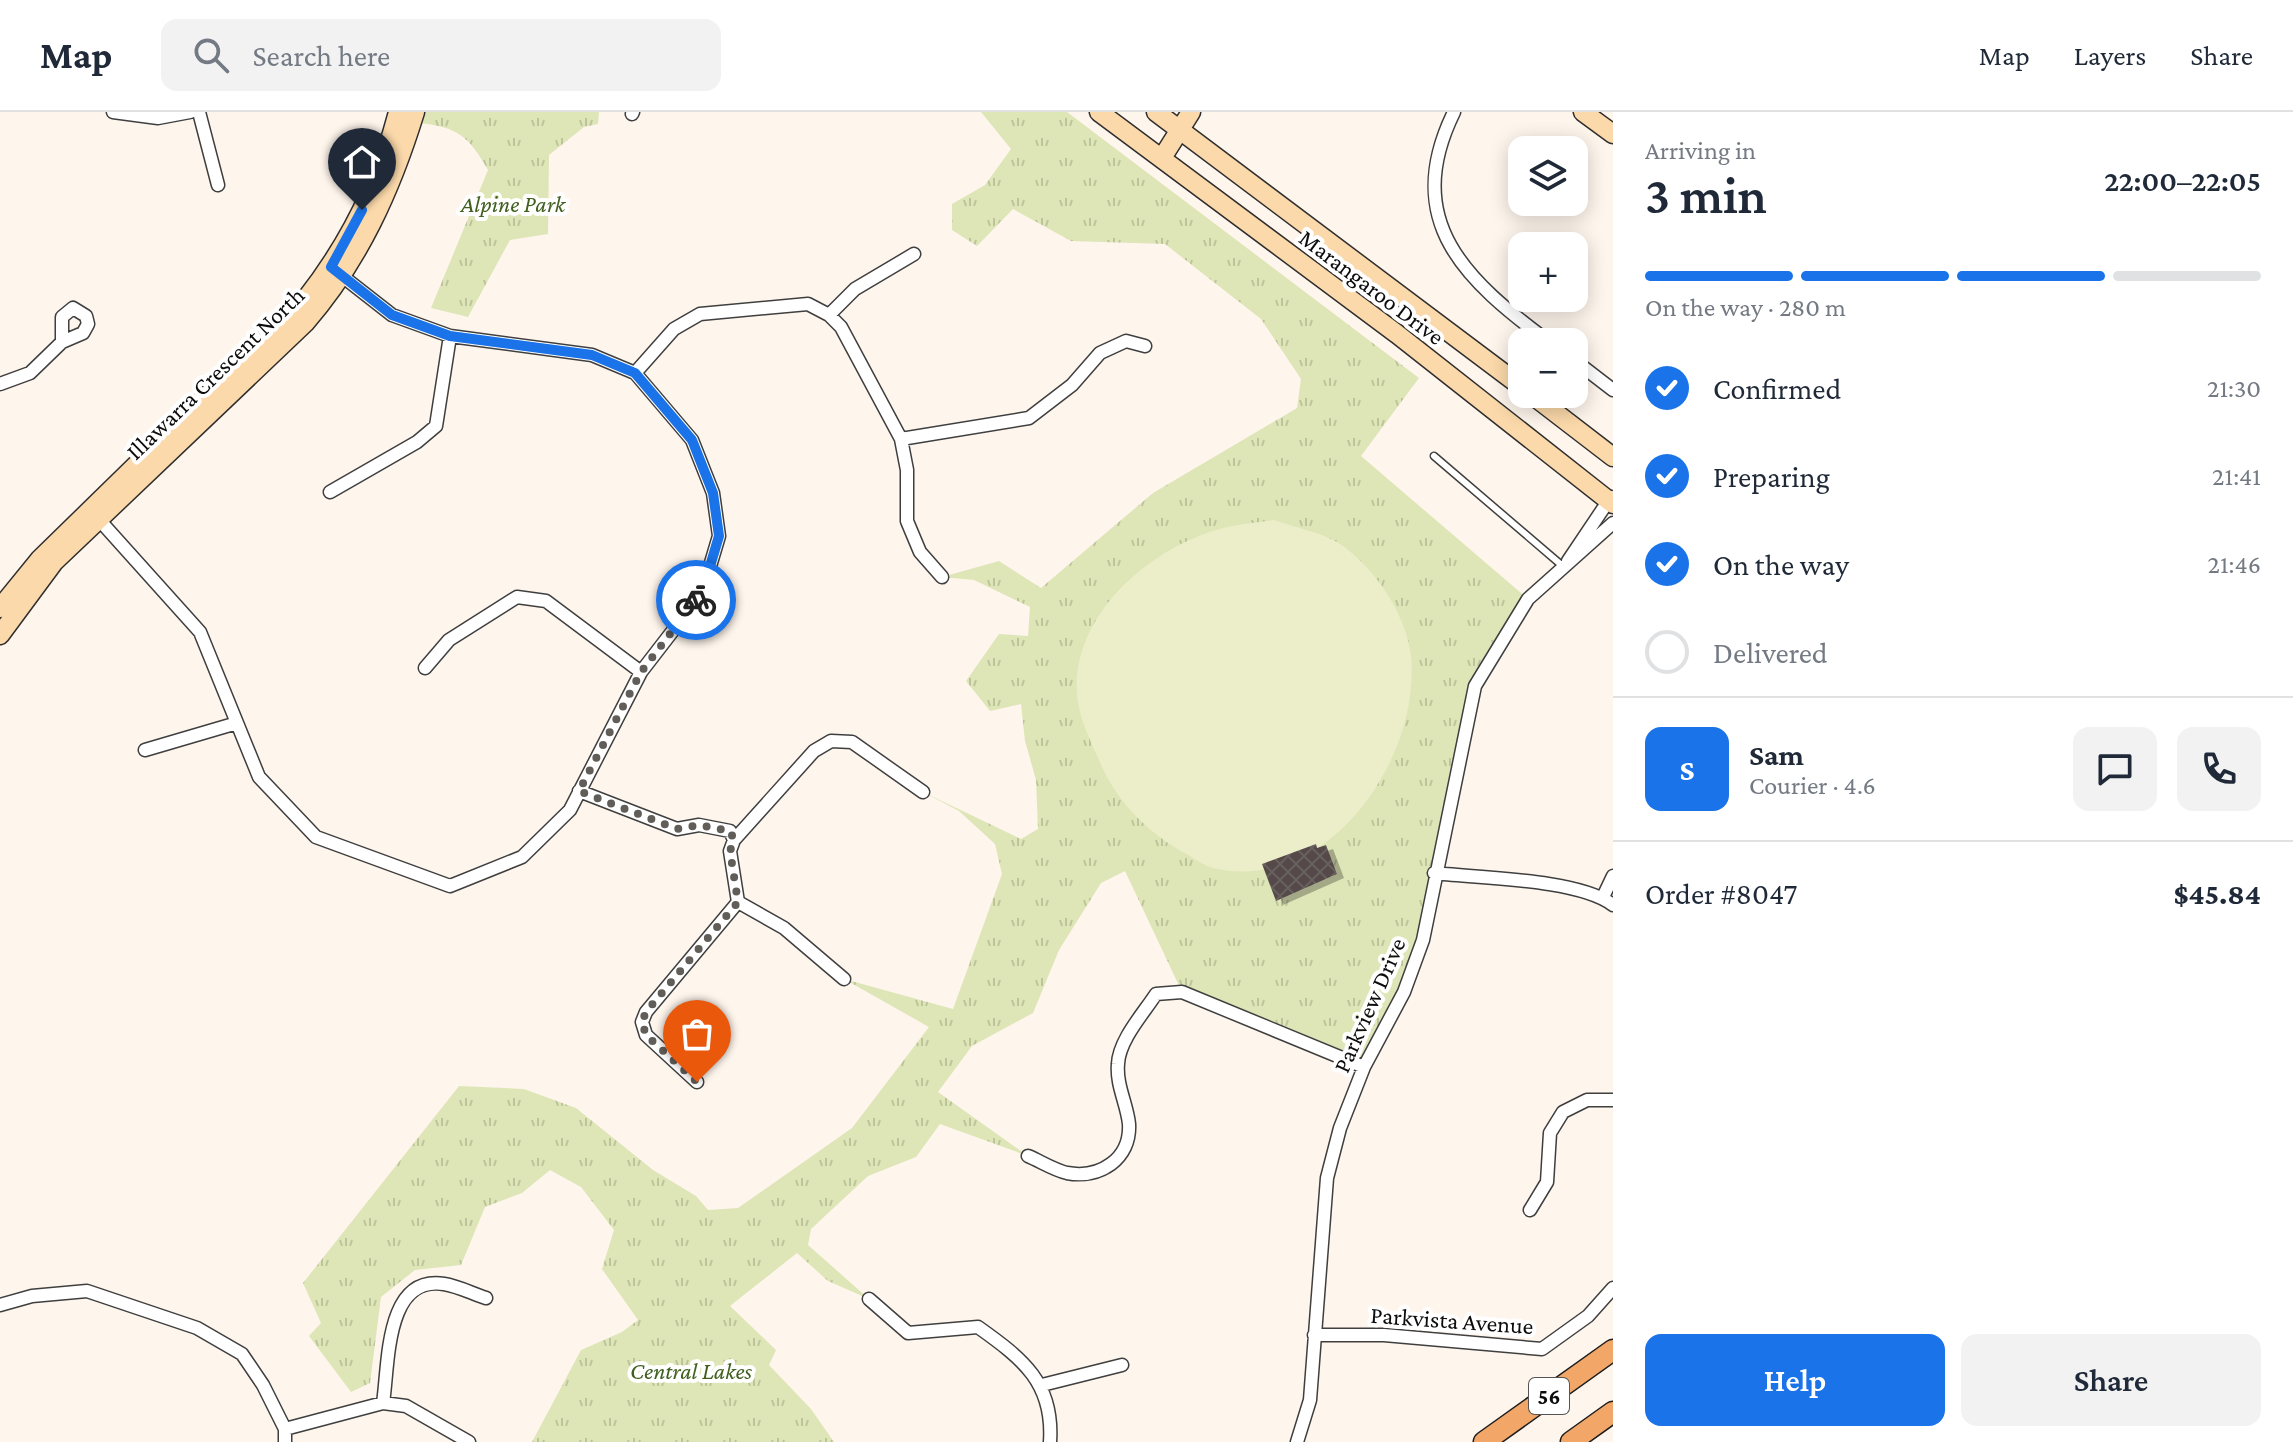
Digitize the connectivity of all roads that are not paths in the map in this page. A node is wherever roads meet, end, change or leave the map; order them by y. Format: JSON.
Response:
{"nodes":[{"id":1,"x":113,"y":112,"type":"edge"},
{"id":2,"x":190,"y":112,"type":"edge"},
{"id":3,"x":199,"y":112,"type":"edge"},
{"id":4,"x":398,"y":112,"type":"edge"},
{"id":5,"x":415,"y":112,"type":"edge"},
{"id":6,"x":1099,"y":112,"type":"edge"},
{"id":7,"x":1191,"y":112,"type":"edge"},
{"id":8,"x":1454,"y":112,"type":"edge"},
{"id":9,"x":1583,"y":112,"type":"edge"},
{"id":10,"x":1601,"y":112,"type":"edge"},
{"id":11,"x":1159,"y":113,"type":"edge"},
{"id":12,"x":1613,"y":121,"type":"edge"},
{"id":13,"x":1179,"y":129,"type":"junction"},
{"id":14,"x":1613,"y":134,"type":"edge"},
{"id":15,"x":1141,"y":143,"type":"junction"},
{"id":16,"x":1162,"y":158,"type":"junction"},
{"id":17,"x":218,"y":185,"type":"dead end"},
{"id":18,"x":914,"y":254,"type":"dead end"},
{"id":19,"x":337,"y":272,"type":"junction"},
{"id":20,"x":829,"y":315,"type":"junction"},
{"id":21,"x":1530,"y":328,"type":"edge"},
{"id":22,"x":450,"y":336,"type":"junction"},
{"id":23,"x":62,"y":342,"type":"dead end"},
{"id":24,"x":1145,"y":346,"type":"dead end"},
{"id":25,"x":1588,"y":371,"type":"edge"},
{"id":26,"x":635,"y":373,"type":"junction"},
{"id":27,"x":1508,"y":376,"type":"edge"},
{"id":28,"x":0,"y":384,"type":"edge"},
{"id":29,"x":1613,"y":390,"type":"edge"},
{"id":30,"x":1549,"y":408,"type":"edge"},
{"id":31,"x":901,"y":439,"type":"junction"},
{"id":32,"x":1434,"y":456,"type":"dead end"},
{"id":33,"x":1613,"y":457,"type":"edge"},
{"id":34,"x":330,"y":492,"type":"dead end"},
{"id":35,"x":1612,"y":500,"type":"edge"},
{"id":36,"x":95,"y":515,"type":"junction"},
{"id":37,"x":1613,"y":523,"type":"edge"},
{"id":38,"x":1565,"y":568,"type":"junction"},
{"id":39,"x":942,"y":577,"type":"dead end"},
{"id":40,"x":2,"y":621,"type":"edge"},
{"id":41,"x":425,"y":668,"type":"dead end"},
{"id":42,"x":641,"y":672,"type":"junction"},
{"id":43,"x":237,"y":723,"type":"junction"},
{"id":44,"x":145,"y":750,"type":"dead end"},
{"id":45,"x":579,"y":791,"type":"junction"},
{"id":46,"x":923,"y":792,"type":"dead end"},
{"id":47,"x":734,"y":840,"type":"junction"},
{"id":48,"x":1434,"y":873,"type":"junction"},
{"id":49,"x":1613,"y":876,"type":"edge"},
{"id":50,"x":1608,"y":901,"type":"edge"},
{"id":51,"x":738,"y":902,"type":"junction"},
{"id":52,"x":844,"y":979,"type":"dead end"},
{"id":53,"x":1364,"y":1067,"type":"junction"},
{"id":54,"x":697,"y":1082,"type":"dead end"},
{"id":55,"x":1613,"y":1100,"type":"edge"},
{"id":56,"x":1028,"y":1156,"type":"dead end"},
{"id":57,"x":1530,"y":1210,"type":"dead end"},
{"id":58,"x":1613,"y":1288,"type":"edge"},
{"id":59,"x":486,"y":1298,"type":"dead end"},
{"id":60,"x":869,"y":1299,"type":"dead end"},
{"id":61,"x":0,"y":1305,"type":"edge"},
{"id":62,"x":1314,"y":1335,"type":"junction"},
{"id":63,"x":1613,"y":1350,"type":"edge"},
{"id":64,"x":1122,"y":1365,"type":"dead end"},
{"id":65,"x":1042,"y":1385,"type":"junction"},
{"id":66,"x":383,"y":1403,"type":"junction"},
{"id":67,"x":1613,"y":1412,"type":"edge"},
{"id":68,"x":285,"y":1436,"type":"edge"},
{"id":69,"x":469,"y":1442,"type":"edge"},
{"id":70,"x":1050,"y":1442,"type":"edge"},
{"id":71,"x":1297,"y":1442,"type":"edge"},
{"id":72,"x":1484,"y":1442,"type":"edge"},
{"id":73,"x":1571,"y":1442,"type":"edge"}],
"edges":[{"from":1,"to":2,"type":"street"},
{"from":3,"to":17,"type":"street"},
{"from":4,"to":19,"type":"main road","name":"Illawarra Crescent North"},
{"from":5,"to":19,"type":"main road","name":"Illawarra Crescent North"},
{"from":6,"to":15,"type":"main road","name":"Marangaroo Drive"},
{"from":7,"to":13,"type":"main road"},
{"from":8,"to":21,"type":"street"},
{"from":9,"to":14,"type":"main road"},
{"from":10,"to":12,"type":"main road"},
{"from":11,"to":13,"type":"main road","name":"Marangaroo Drive"},
{"from":11,"to":15,"type":"main road"},
{"from":13,"to":16,"type":"main road"},
{"from":13,"to":27,"type":"main road","name":"Marangaroo Drive"},
{"from":15,"to":16,"type":"main road","name":"Marangaroo Drive"},
{"from":16,"to":35,"type":"main road","name":"Marangaroo Drive"},
{"from":18,"to":20,"type":"street"},
{"from":19,"to":22,"type":"street"},
{"from":19,"to":36,"type":"main road","name":"Illawarra Crescent North"},
{"from":20,"to":26,"type":"street"},
{"from":20,"to":31,"type":"street"},
{"from":22,"to":26,"type":"street"},
{"from":22,"to":34,"type":"street"},
{"from":23,"to":28,"type":"street"},
{"from":24,"to":31,"type":"street"},
{"from":25,"to":29,"type":"street"},
{"from":26,"to":42,"type":"street"},
{"from":30,"to":33,"type":"main road"},
{"from":31,"to":39,"type":"street"},
{"from":32,"to":38,"type":"lane"},
{"from":35,"to":38,"type":"street","name":"Parkview Drive"},
{"from":36,"to":40,"type":"main road","name":"Illawarra Crescent North"},
{"from":36,"to":43,"type":"street"},
{"from":37,"to":38,"type":"street","name":"Parkview Drive"},
{"from":38,"to":48,"type":"street","name":"Parkview Drive"},
{"from":41,"to":42,"type":"street"},
{"from":42,"to":45,"type":"street"},
{"from":43,"to":44,"type":"street"},
{"from":43,"to":45,"type":"street"},
{"from":45,"to":47,"type":"street"},
{"from":46,"to":47,"type":"street"},
{"from":47,"to":51,"type":"street"},
{"from":48,"to":50,"type":"street"},
{"from":48,"to":53,"type":"street","name":"Parkview Drive"},
{"from":49,"to":50,"type":"street"},
{"from":51,"to":52,"type":"street"},
{"from":51,"to":54,"type":"street"},
{"from":53,"to":56,"type":"street"},
{"from":53,"to":62,"type":"street","name":"Parkview Drive"},
{"from":55,"to":57,"type":"street"},
{"from":58,"to":62,"type":"street","name":"Parkvista Avenue"},
{"from":59,"to":66,"type":"street"},
{"from":60,"to":65,"type":"street"},
{"from":61,"to":68,"type":"street"},
{"from":62,"to":71,"type":"street","name":"Parkview Drive"},
{"from":63,"to":72,"type":"main road","number":"56"},
{"from":64,"to":65,"type":"street"},
{"from":65,"to":70,"type":"street"},
{"from":66,"to":68,"type":"street"},
{"from":66,"to":69,"type":"street"},
{"from":67,"to":73,"type":"main road","number":"56"}]}
